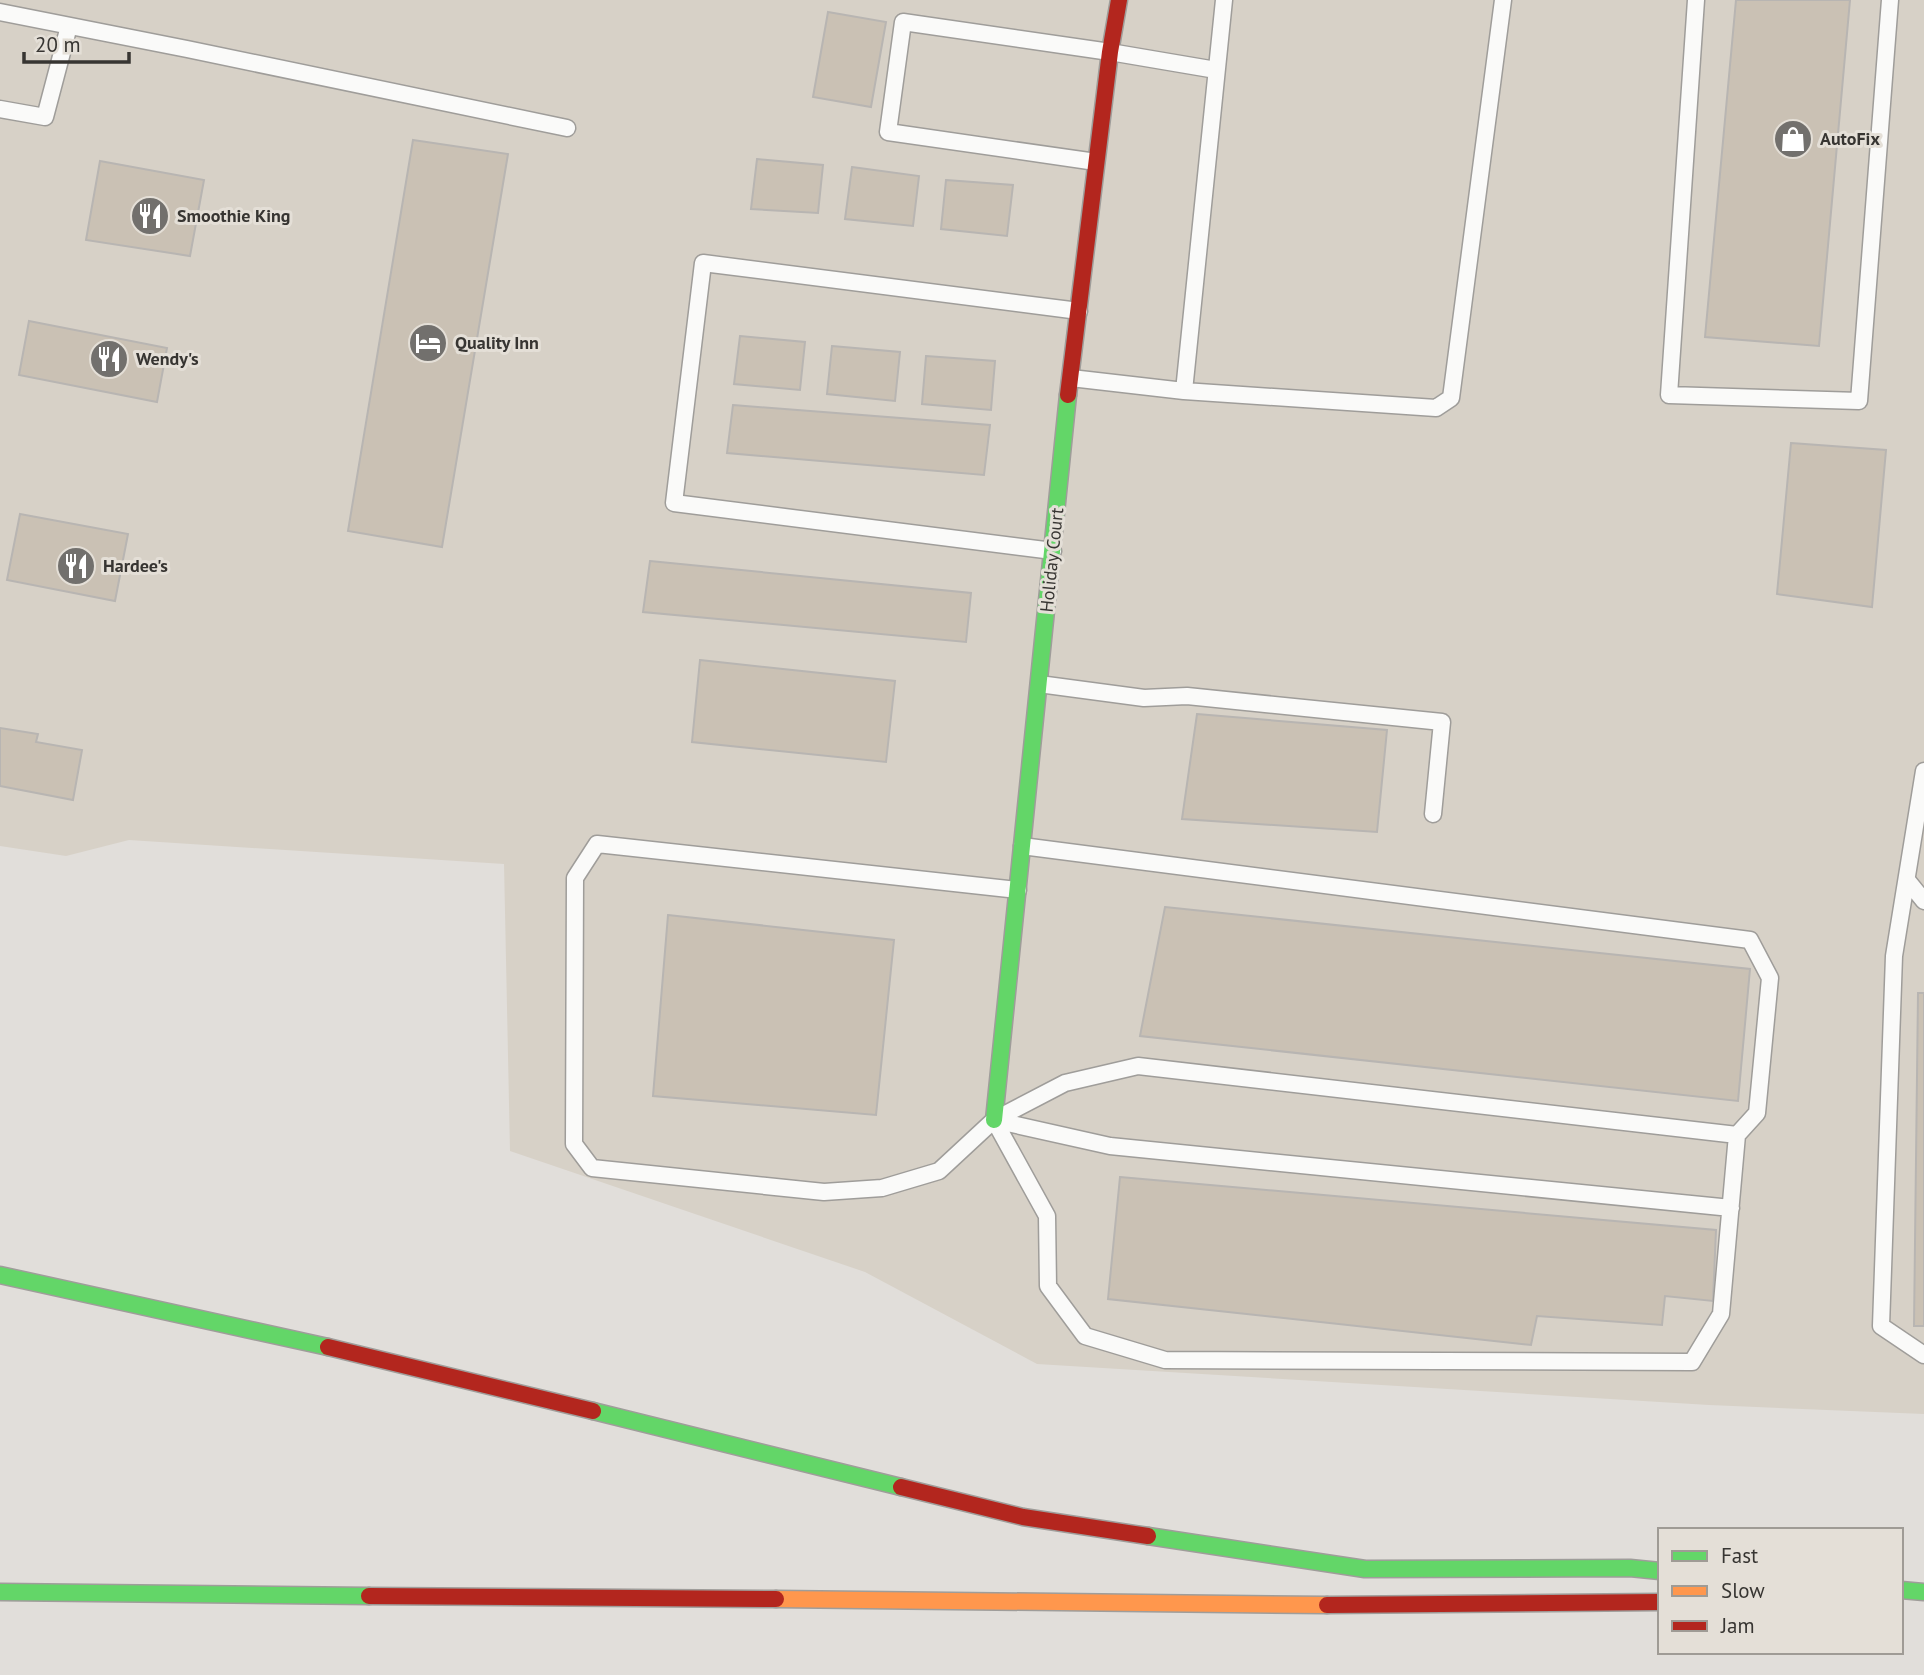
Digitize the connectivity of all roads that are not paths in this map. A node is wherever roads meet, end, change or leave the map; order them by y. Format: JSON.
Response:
{"nodes":[{"id":1,"x":1119,"y":0,"type":"edge"},
{"id":2,"x":1224,"y":0,"type":"edge"},
{"id":3,"x":1503,"y":0,"type":"edge"},
{"id":4,"x":1696,"y":0,"type":"edge"},
{"id":5,"x":1890,"y":0,"type":"edge"},
{"id":6,"x":0,"y":12,"type":"edge"},
{"id":7,"x":69,"y":26,"type":"junction"},
{"id":8,"x":1110,"y":52,"type":"junction"},
{"id":9,"x":1216,"y":71,"type":"junction"},
{"id":10,"x":0,"y":109,"type":"edge"},
{"id":11,"x":567,"y":128,"type":"dead end"},
{"id":12,"x":1097,"y":162,"type":"junction"},
{"id":13,"x":1079,"y":311,"type":"junction"},
{"id":14,"x":1071,"y":379,"type":"junction"},
{"id":15,"x":1184,"y":391,"type":"junction"},
{"id":16,"x":1053,"y":551,"type":"junction"},
{"id":17,"x":1039,"y":684,"type":"junction"},
{"id":18,"x":1924,"y":771,"type":"edge"},
{"id":19,"x":1433,"y":814,"type":"dead end"},
{"id":20,"x":1022,"y":846,"type":"junction"},
{"id":21,"x":1907,"y":880,"type":"junction"},
{"id":22,"x":1018,"y":890,"type":"junction"},
{"id":23,"x":1924,"y":901,"type":"edge"},
{"id":24,"x":994,"y":1120,"type":"junction"},
{"id":25,"x":1737,"y":1135,"type":"junction"},
{"id":26,"x":1731,"y":1208,"type":"junction"},
{"id":27,"x":0,"y":1275,"type":"edge"},
{"id":28,"x":1924,"y":1355,"type":"edge"},
{"id":29,"x":1658,"y":1571,"type":"edge"},
{"id":30,"x":1903,"y":1590,"type":"edge"},
{"id":31,"x":0,"y":1592,"type":"edge"},
{"id":32,"x":1924,"y":1592,"type":"edge"},
{"id":33,"x":1903,"y":1600,"type":"edge"},
{"id":34,"x":1924,"y":1600,"type":"edge"},
{"id":35,"x":1658,"y":1602,"type":"edge"}],
"edges":[{"from":1,"to":8,"type":"main road","name":"Holiday Court"},
{"from":2,"to":9,"type":"lane"},
{"from":3,"to":15,"type":"lane"},
{"from":4,"to":5,"type":"lane"},
{"from":6,"to":7,"type":"lane"},
{"from":7,"to":10,"type":"lane"},
{"from":7,"to":11,"type":"lane"},
{"from":8,"to":9,"type":"lane"},
{"from":8,"to":12,"type":"main road","name":"Holiday Court"},
{"from":8,"to":12,"type":"lane"},
{"from":9,"to":15,"type":"lane"},
{"from":12,"to":13,"type":"main road","name":"Holiday Court"},
{"from":13,"to":14,"type":"main road","name":"Holiday Court"},
{"from":13,"to":16,"type":"lane"},
{"from":14,"to":15,"type":"lane"},
{"from":14,"to":16,"type":"main road","name":"Holiday Court"},
{"from":16,"to":17,"type":"main road","name":"Holiday Court"},
{"from":17,"to":19,"type":"lane"},
{"from":17,"to":20,"type":"main road","name":"Holiday Court"},
{"from":18,"to":21,"type":"lane"},
{"from":20,"to":22,"type":"main road","name":"Holiday Court"},
{"from":20,"to":25,"type":"lane"},
{"from":21,"to":23,"type":"lane"},
{"from":21,"to":28,"type":"lane"},
{"from":22,"to":24,"type":"main road","name":"Holiday Court"},
{"from":22,"to":24,"type":"lane"},
{"from":24,"to":25,"type":"lane"},
{"from":24,"to":26,"type":"lane"},
{"from":24,"to":26,"type":"lane"},
{"from":25,"to":26,"type":"lane"},
{"from":27,"to":29,"type":"main road"},
{"from":30,"to":32,"type":"main road"},
{"from":31,"to":35,"type":"main road"},
{"from":33,"to":34,"type":"main road"}]}
